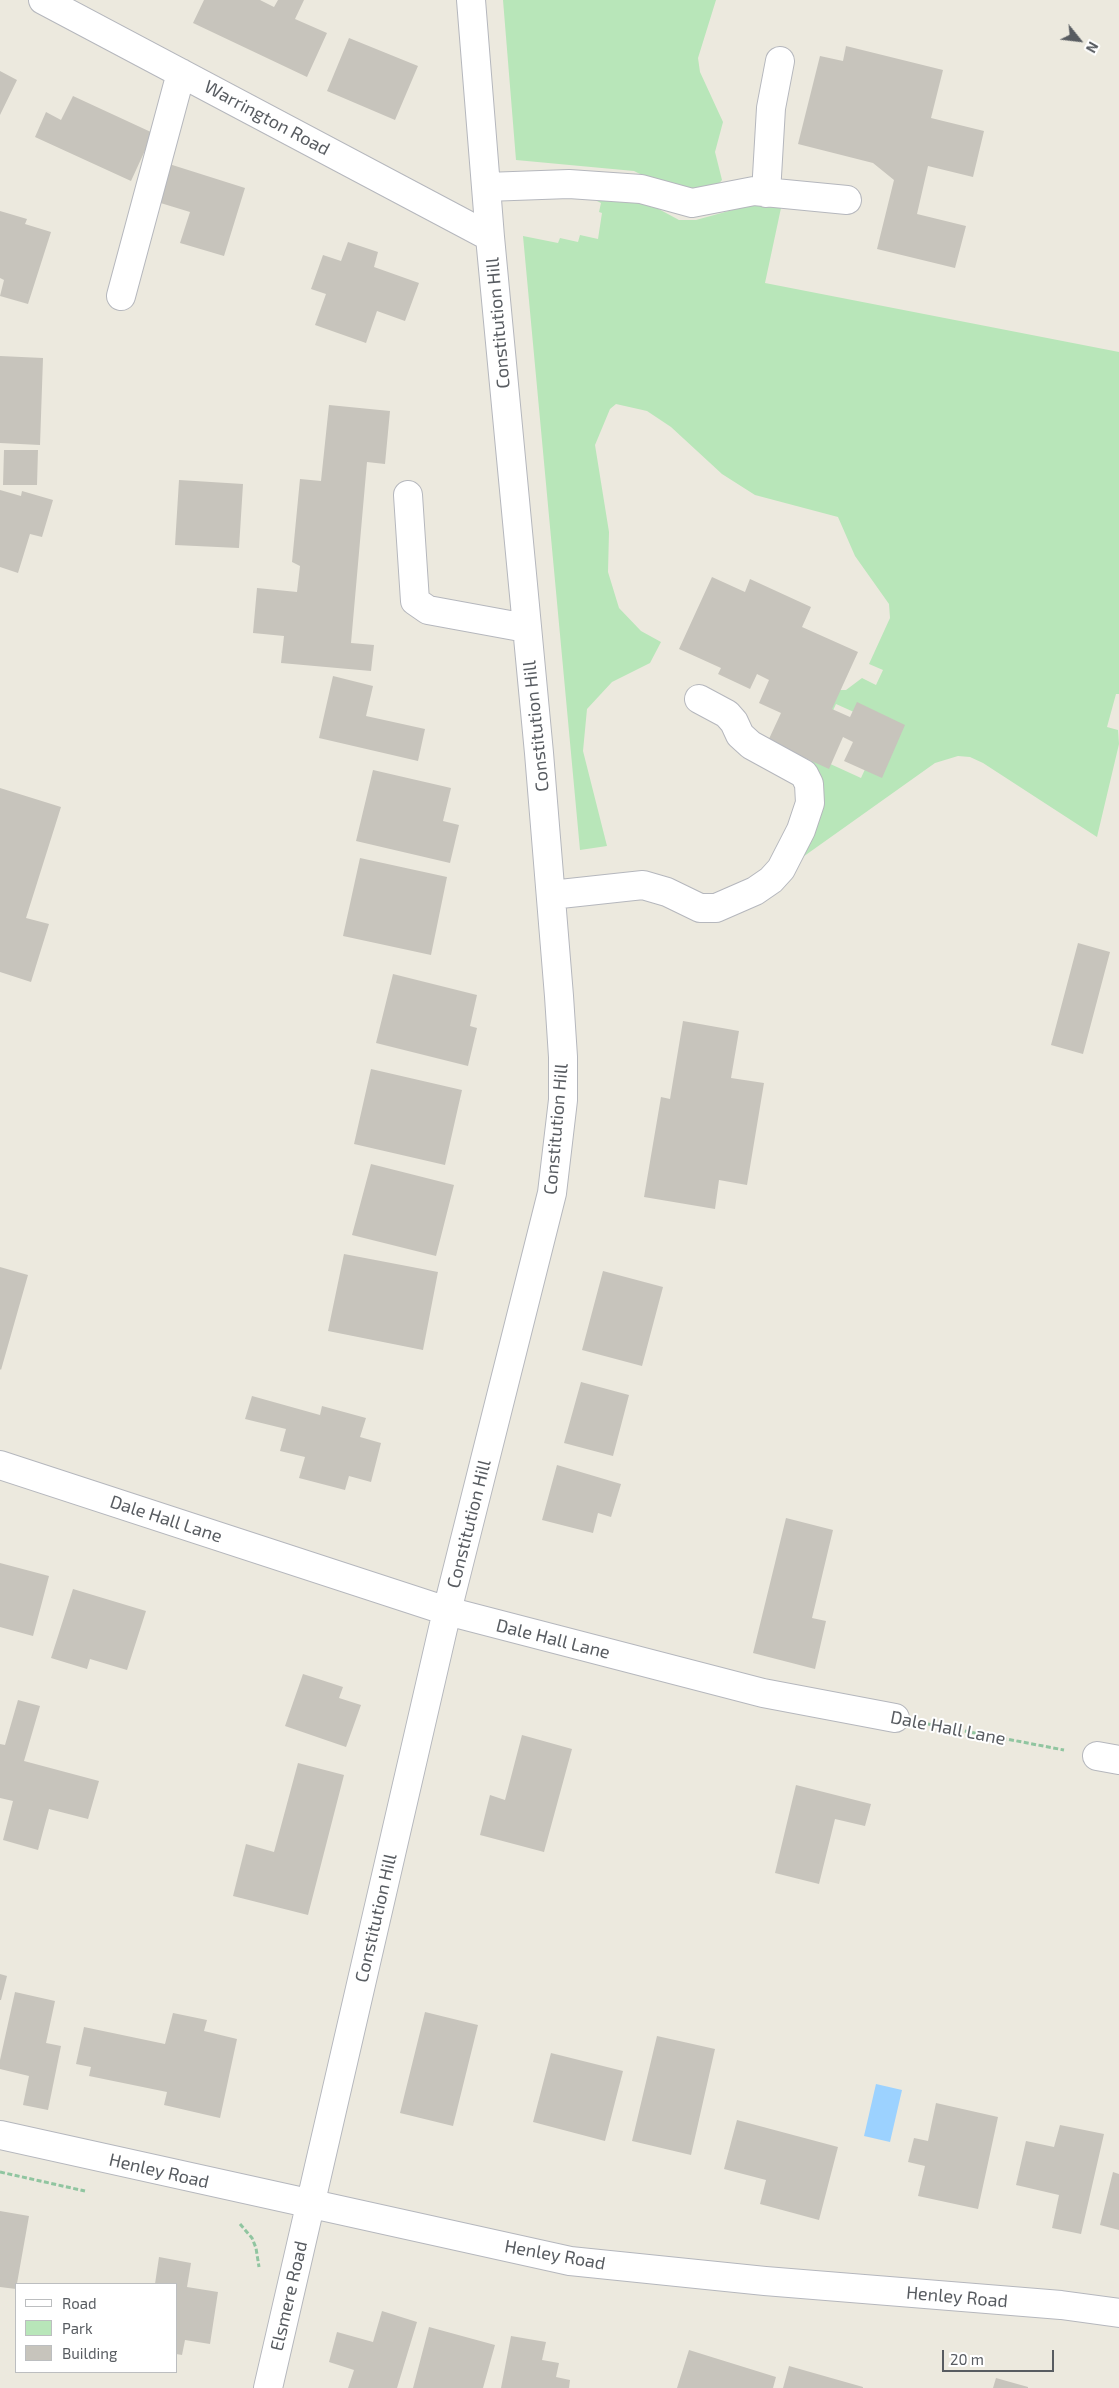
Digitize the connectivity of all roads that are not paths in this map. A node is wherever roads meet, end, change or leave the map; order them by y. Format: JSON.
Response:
{"nodes":[{"id":1,"x":43,"y":0,"type":"edge"},
{"id":2,"x":471,"y":0,"type":"edge"},
{"id":3,"x":780,"y":61,"type":"dead end"},
{"id":4,"x":181,"y":73,"type":"junction"},
{"id":5,"x":486,"y":187,"type":"junction"},
{"id":6,"x":766,"y":193,"type":"junction"},
{"id":7,"x":847,"y":200,"type":"dead end"},
{"id":8,"x":490,"y":237,"type":"junction"},
{"id":9,"x":121,"y":296,"type":"dead end"},
{"id":10,"x":408,"y":495,"type":"dead end"},
{"id":11,"x":526,"y":628,"type":"junction"},
{"id":12,"x":699,"y":699,"type":"dead end"},
{"id":13,"x":551,"y":895,"type":"junction"},
{"id":14,"x":0,"y":1465,"type":"edge"},
{"id":15,"x":447,"y":1611,"type":"junction"},
{"id":16,"x":895,"y":1718,"type":"road end"},
{"id":17,"x":0,"y":2135,"type":"edge"},
{"id":18,"x":310,"y":2204,"type":"junction"},
{"id":19,"x":1119,"y":2314,"type":"edge"},
{"id":20,"x":268,"y":2388,"type":"edge"}],
"edges":[{"from":1,"to":4,"type":"street","name":"Warrington Road"},
{"from":2,"to":5,"type":"street","name":"Constitution Hill"},
{"from":3,"to":6,"type":"street"},
{"from":4,"to":8,"type":"street","name":"Warrington Road"},
{"from":4,"to":9,"type":"street"},
{"from":5,"to":6,"type":"street"},
{"from":5,"to":8,"type":"street","name":"Constitution Hill"},
{"from":6,"to":7,"type":"street"},
{"from":8,"to":11,"type":"street","name":"Constitution Hill"},
{"from":10,"to":11,"type":"street"},
{"from":11,"to":13,"type":"street","name":"Constitution Hill"},
{"from":12,"to":13,"type":"street"},
{"from":13,"to":15,"type":"street","name":"Constitution Hill"},
{"from":14,"to":15,"type":"street","name":"Dale Hall Lane"},
{"from":15,"to":16,"type":"street","name":"Dale Hall Lane"},
{"from":15,"to":18,"type":"street","name":"Constitution Hill"},
{"from":17,"to":18,"type":"street","name":"Henley Road"},
{"from":18,"to":19,"type":"street","name":"Henley Road"},
{"from":18,"to":20,"type":"street","name":"Elsmere Road"}]}
